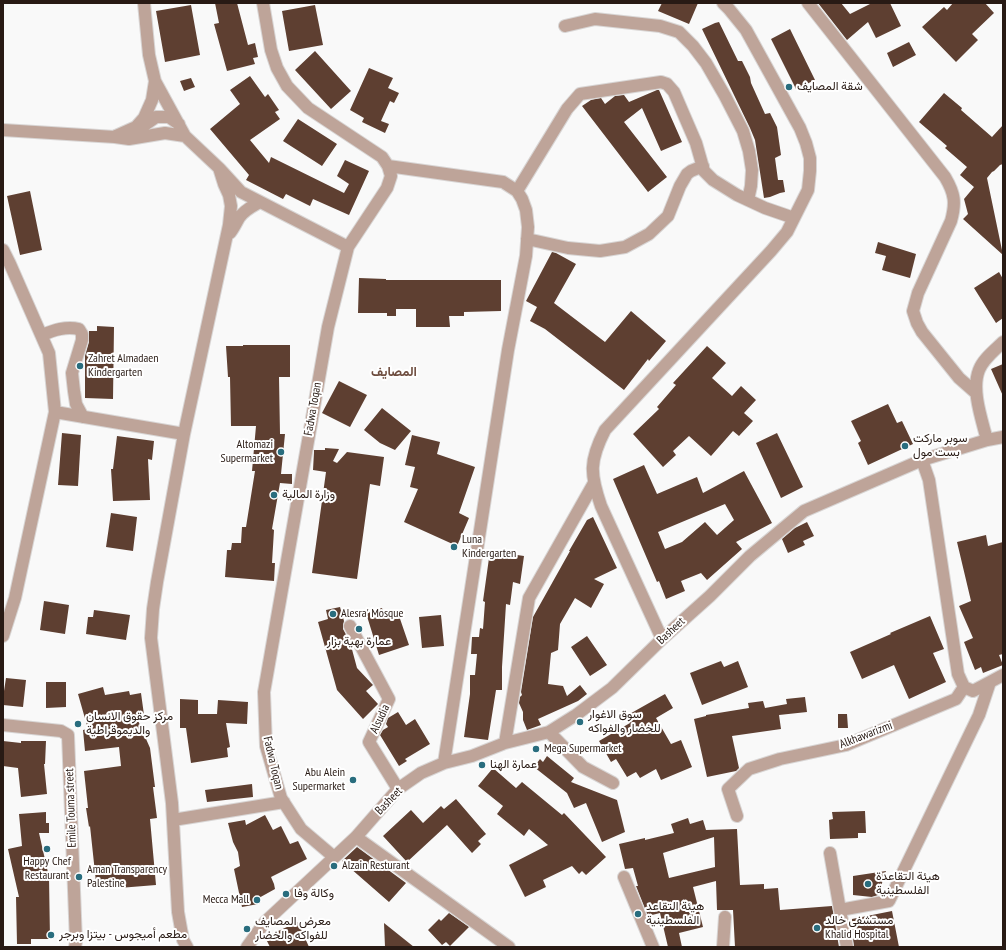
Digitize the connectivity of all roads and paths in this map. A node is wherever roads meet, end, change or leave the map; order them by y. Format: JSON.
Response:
{"nodes":[{"id":1,"x":144,"y":3,"type":"edge"},
{"id":2,"x":263,"y":3,"type":"edge"},
{"id":3,"x":723,"y":3,"type":"edge"},
{"id":4,"x":808,"y":3,"type":"edge"},
{"id":5,"x":564,"y":26,"type":"dead end"},
{"id":6,"x":155,"y":81,"type":"junction"},
{"id":7,"x":179,"y":124,"type":"junction"},
{"id":8,"x":136,"y":127,"type":"junction"},
{"id":9,"x":3,"y":130,"type":"edge"},
{"id":10,"x":185,"y":136,"type":"junction"},
{"id":11,"x":115,"y":137,"type":"junction"},
{"id":12,"x":388,"y":166,"type":"junction"},
{"id":13,"x":703,"y":166,"type":"junction"},
{"id":14,"x":219,"y":168,"type":"junction"},
{"id":15,"x":517,"y":191,"type":"junction"},
{"id":16,"x":748,"y":200,"type":"junction"},
{"id":17,"x":260,"y":202,"type":"junction"},
{"id":18,"x":794,"y":218,"type":"junction"},
{"id":19,"x":226,"y":238,"type":"junction"},
{"id":20,"x":527,"y":239,"type":"junction"},
{"id":21,"x":348,"y":247,"type":"junction"},
{"id":22,"x":3,"y":250,"type":"edge"},
{"id":23,"x":42,"y":335,"type":"junction"},
{"id":24,"x":1003,"y":342,"type":"edge"},
{"id":25,"x":976,"y":393,"type":"junction"},
{"id":26,"x":55,"y":412,"type":"junction"},
{"id":27,"x":83,"y":417,"type":"junction"},
{"id":28,"x":184,"y":434,"type":"junction"},
{"id":29,"x":1003,"y":437,"type":"edge"},
{"id":30,"x":987,"y":440,"type":"junction"},
{"id":31,"x":922,"y":460,"type":"junction"},
{"id":32,"x":594,"y":483,"type":"junction"},
{"id":33,"x":350,"y":626,"type":"dead end"},
{"id":34,"x":3,"y":636,"type":"edge"},
{"id":35,"x":662,"y":639,"type":"junction"},
{"id":36,"x":1003,"y":675,"type":"edge"},
{"id":37,"x":990,"y":682,"type":"junction"},
{"id":38,"x":964,"y":687,"type":"junction"},
{"id":39,"x":3,"y":725,"type":"edge"},
{"id":40,"x":549,"y":732,"type":"junction"},
{"id":41,"x":506,"y":744,"type":"junction"},
{"id":42,"x":444,"y":763,"type":"junction"},
{"id":43,"x":613,"y":783,"type":"dead end"},
{"id":44,"x":398,"y":789,"type":"junction"},
{"id":45,"x":284,"y":802,"type":"junction"},
{"id":46,"x":737,"y":816,"type":"dead end"},
{"id":47,"x":173,"y":820,"type":"junction"},
{"id":48,"x":356,"y":837,"type":"junction"},
{"id":49,"x":830,"y":853,"type":"dead end"},
{"id":50,"x":334,"y":857,"type":"junction"},
{"id":51,"x":624,"y":877,"type":"dead end"},
{"id":52,"x":840,"y":910,"type":"junction"},
{"id":53,"x":725,"y":917,"type":"dead end"},
{"id":54,"x":76,"y":947,"type":"edge"},
{"id":55,"x":187,"y":947,"type":"edge"},
{"id":56,"x":247,"y":947,"type":"edge"},
{"id":57,"x":509,"y":947,"type":"edge"},
{"id":58,"x":653,"y":947,"type":"edge"},
{"id":59,"x":723,"y":947,"type":"edge"},
{"id":60,"x":847,"y":947,"type":"edge"}],
"edges":[{"from":1,"to":6,"type":"street"},
{"from":2,"to":12,"type":"street"},
{"from":3,"to":18,"type":"street"},
{"from":4,"to":25,"type":"street"},
{"from":5,"to":16,"type":"street"},
{"from":6,"to":7,"type":"street"},
{"from":6,"to":8,"type":"street"},
{"from":7,"to":8,"type":"street"},
{"from":7,"to":10,"type":"street"},
{"from":8,"to":11,"type":"street"},
{"from":9,"to":11,"type":"street"},
{"from":10,"to":11,"type":"street"},
{"from":10,"to":14,"type":"street"},
{"from":12,"to":15,"type":"street"},
{"from":12,"to":21,"type":"street","name":"Fadwa Toqan"},
{"from":13,"to":15,"type":"street"},
{"from":13,"to":16,"type":"street"},
{"from":13,"to":20,"type":"street"},
{"from":14,"to":17,"type":"street"},
{"from":14,"to":19,"type":"street"},
{"from":15,"to":20,"type":"street"},
{"from":16,"to":18,"type":"street"},
{"from":17,"to":19,"type":"street"},
{"from":17,"to":21,"type":"street"},
{"from":18,"to":32,"type":"street"},
{"from":19,"to":28,"type":"street"},
{"from":20,"to":42,"type":"street"},
{"from":21,"to":45,"type":"street","name":"Fadwa Toqan"},
{"from":22,"to":23,"type":"street"},
{"from":23,"to":26,"type":"street"},
{"from":23,"to":27,"type":"street"},
{"from":24,"to":25,"type":"street"},
{"from":25,"to":30,"type":"street"},
{"from":26,"to":27,"type":"street"},
{"from":26,"to":34,"type":"street"},
{"from":27,"to":28,"type":"street"},
{"from":28,"to":47,"type":"street"},
{"from":29,"to":30,"type":"street","name":"Basheet"},
{"from":30,"to":31,"type":"street","name":"Basheet"},
{"from":31,"to":35,"type":"street","name":"Basheet"},
{"from":31,"to":38,"type":"street"},
{"from":32,"to":35,"type":"street"},
{"from":32,"to":41,"type":"street"},
{"from":33,"to":44,"type":"street","name":"Alsudia"},
{"from":35,"to":40,"type":"street","name":"Basheet"},
{"from":36,"to":37,"type":"street"},
{"from":37,"to":38,"type":"street"},
{"from":37,"to":52,"type":"street"},
{"from":38,"to":46,"type":"street","name":"Alkhawarizmi"},
{"from":39,"to":54,"type":"street","name":"Emile Touma street"},
{"from":40,"to":41,"type":"street","name":"Basheet"},
{"from":40,"to":43,"type":"street"},
{"from":41,"to":42,"type":"street","name":"Basheet"},
{"from":42,"to":44,"type":"street","name":"Basheet"},
{"from":44,"to":48,"type":"street","name":"Basheet"},
{"from":45,"to":47,"type":"street"},
{"from":45,"to":50,"type":"street","name":"Fadwa Toqan"},
{"from":47,"to":55,"type":"street"},
{"from":48,"to":50,"type":"street","name":"Basheet"},
{"from":48,"to":57,"type":"street"},
{"from":49,"to":52,"type":"street"},
{"from":50,"to":56,"type":"street","name":"Basheet"},
{"from":51,"to":58,"type":"street"},
{"from":52,"to":60,"type":"street"},
{"from":53,"to":59,"type":"street"}]}
